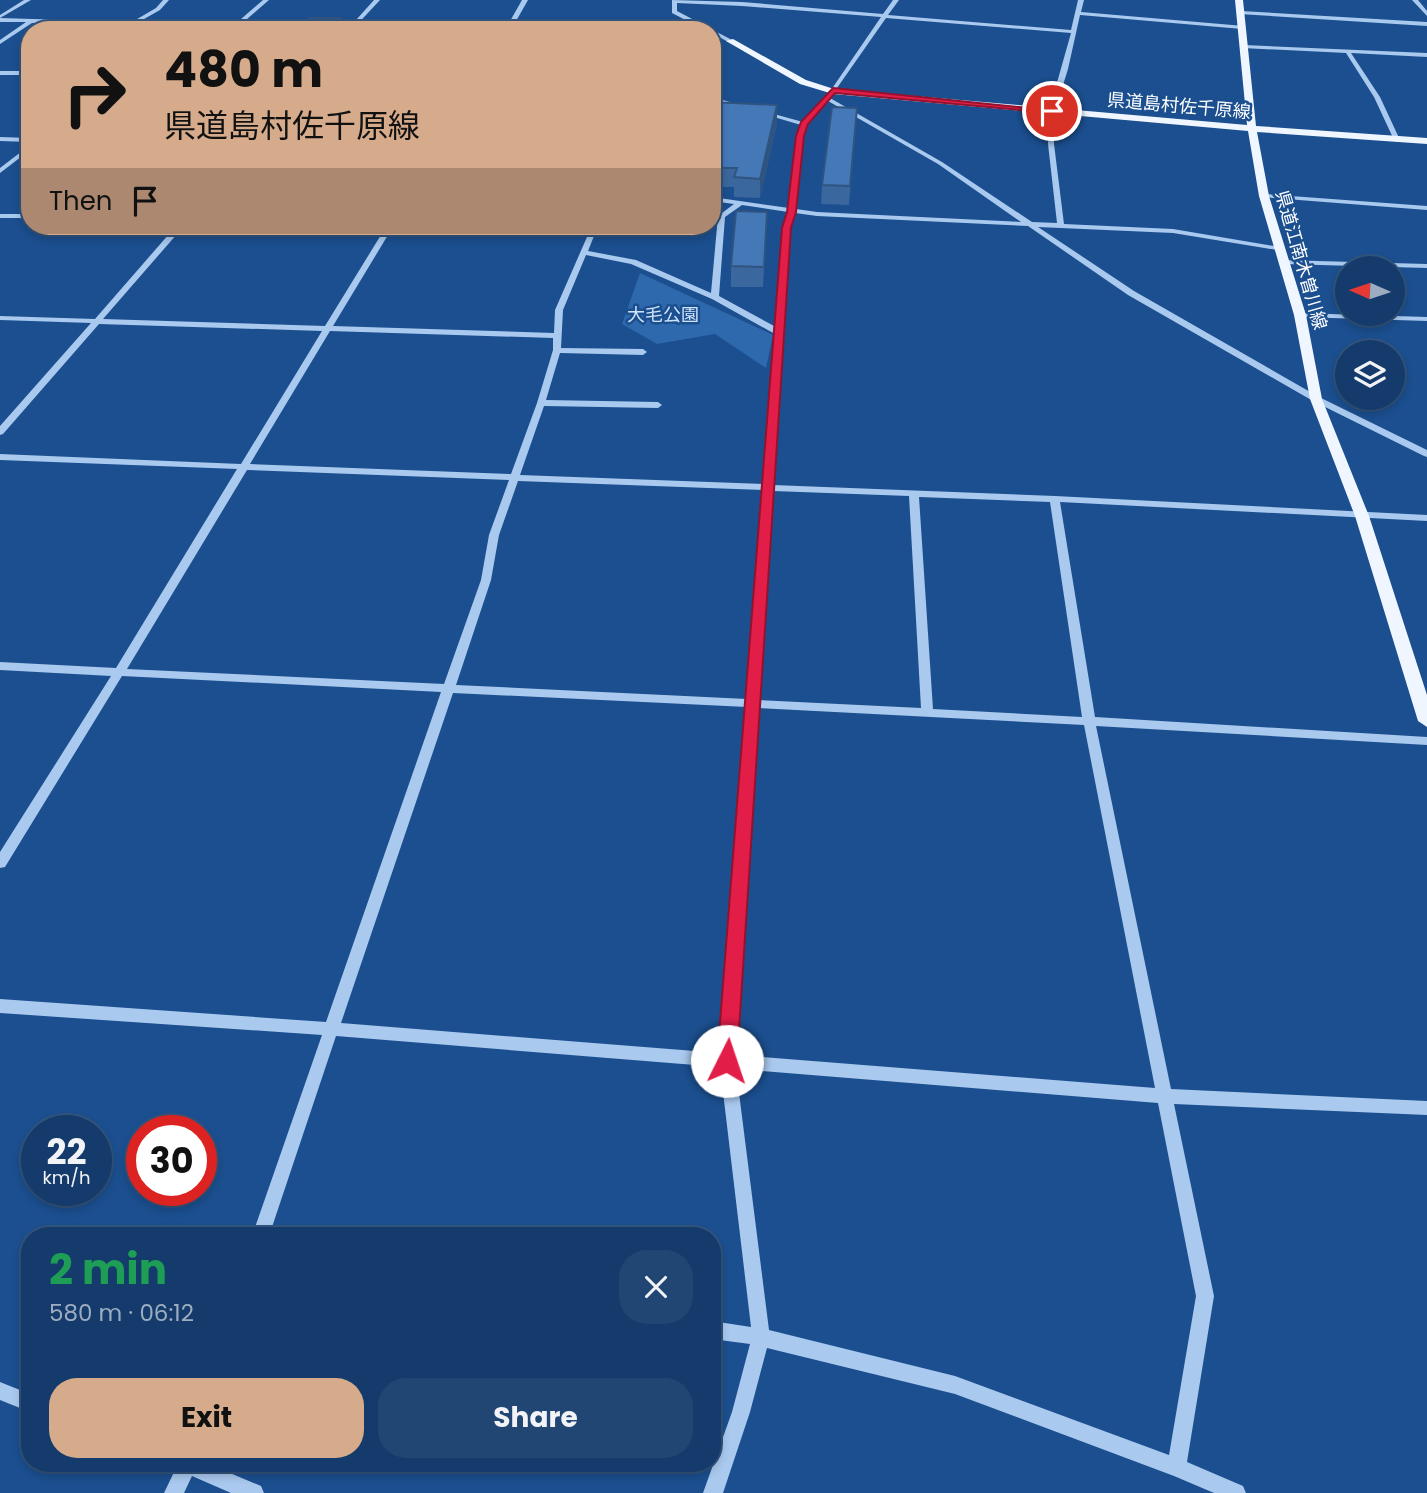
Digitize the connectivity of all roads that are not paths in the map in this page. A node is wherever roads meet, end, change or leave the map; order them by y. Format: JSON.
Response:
{"nodes":[{"id":1,"x":28,"y":0,"type":"edge"},
{"id":2,"x":166,"y":0,"type":"edge"},
{"id":3,"x":266,"y":0,"type":"edge"},
{"id":4,"x":377,"y":0,"type":"edge"},
{"id":5,"x":525,"y":0,"type":"edge"},
{"id":6,"x":896,"y":0,"type":"edge"},
{"id":7,"x":1081,"y":0,"type":"edge"},
{"id":8,"x":1415,"y":0,"type":"edge"},
{"id":9,"x":675,"y":1,"type":"edge"},
{"id":10,"x":1240,"y":6,"type":"edge"},
{"id":11,"x":1079,"y":13,"type":"junction"},
{"id":12,"x":1427,"y":14,"type":"edge"},
{"id":13,"x":885,"y":16,"type":"junction"},
{"id":14,"x":0,"y":19,"type":"edge"},
{"id":15,"x":30,"y":21,"type":"edge"},
{"id":16,"x":136,"y":21,"type":"edge"},
{"id":17,"x":240,"y":21,"type":"edge"},
{"id":18,"x":357,"y":21,"type":"edge"},
{"id":19,"x":513,"y":21,"type":"edge"},
{"id":20,"x":692,"y":21,"type":"edge"},
{"id":21,"x":1427,"y":24,"type":"edge"},
{"id":22,"x":21,"y":27,"type":"edge"},
{"id":23,"x":1242,"y":27,"type":"junction"},
{"id":24,"x":1073,"y":32,"type":"junction"},
{"id":25,"x":721,"y":36,"type":"edge"},
{"id":26,"x":721,"y":41,"type":"edge"},
{"id":27,"x":730,"y":41,"type":"junction"},
{"id":28,"x":0,"y":42,"type":"edge"},
{"id":29,"x":1244,"y":47,"type":"junction"},
{"id":30,"x":1347,"y":51,"type":"junction"},
{"id":31,"x":1427,"y":55,"type":"edge"},
{"id":32,"x":0,"y":73,"type":"edge"},
{"id":33,"x":21,"y":73,"type":"edge"},
{"id":34,"x":830,"y":94,"type":"junction"},
{"id":35,"x":721,"y":101,"type":"edge"},
{"id":36,"x":1052,"y":111,"type":"junction"},
{"id":37,"x":804,"y":124,"type":"junction"},
{"id":38,"x":1252,"y":128,"type":"junction"},
{"id":39,"x":0,"y":139,"type":"edge"},
{"id":40,"x":21,"y":140,"type":"edge"},
{"id":41,"x":1397,"y":140,"type":"junction"},
{"id":42,"x":1427,"y":141,"type":"edge"},
{"id":43,"x":21,"y":154,"type":"edge"},
{"id":44,"x":0,"y":171,"type":"edge"},
{"id":45,"x":1264,"y":196,"type":"junction"},
{"id":46,"x":721,"y":201,"type":"edge"},
{"id":47,"x":739,"y":204,"type":"junction"},
{"id":48,"x":1427,"y":208,"type":"edge"},
{"id":49,"x":792,"y":212,"type":"junction"},
{"id":50,"x":0,"y":216,"type":"edge"},
{"id":51,"x":21,"y":216,"type":"edge"},
{"id":52,"x":1025,"y":223,"type":"junction"},
{"id":53,"x":1061,"y":225,"type":"junction"},
{"id":54,"x":721,"y":228,"type":"edge"},
{"id":55,"x":172,"y":235,"type":"edge"},
{"id":56,"x":384,"y":235,"type":"edge"},
{"id":57,"x":591,"y":235,"type":"edge"},
{"id":58,"x":720,"y":235,"type":"edge"},
{"id":59,"x":1280,"y":249,"type":"junction"},
{"id":60,"x":583,"y":252,"type":"junction"},
{"id":61,"x":1284,"y":262,"type":"junction"},
{"id":62,"x":1427,"y":266,"type":"edge"},
{"id":63,"x":715,"y":297,"type":"junction"},
{"id":64,"x":1300,"y":315,"type":"junction"},
{"id":65,"x":0,"y":318,"type":"edge"},
{"id":66,"x":1427,"y":319,"type":"edge"},
{"id":67,"x":98,"y":321,"type":"junction"},
{"id":68,"x":328,"y":330,"type":"junction"},
{"id":69,"x":780,"y":333,"type":"junction"},
{"id":70,"x":559,"y":336,"type":"junction"},
{"id":71,"x":556,"y":350,"type":"junction"},
{"id":72,"x":643,"y":352,"type":"dead end"},
{"id":73,"x":1316,"y":399,"type":"junction"},
{"id":74,"x":541,"y":403,"type":"junction"},
{"id":75,"x":658,"y":405,"type":"dead end"},
{"id":76,"x":0,"y":432,"type":"edge"},
{"id":77,"x":1427,"y":454,"type":"edge"},
{"id":78,"x":0,"y":457,"type":"edge"},
{"id":79,"x":243,"y":467,"type":"junction"},
{"id":80,"x":514,"y":478,"type":"junction"},
{"id":81,"x":770,"y":488,"type":"junction"},
{"id":82,"x":914,"y":494,"type":"junction"},
{"id":83,"x":1055,"y":499,"type":"junction"},
{"id":84,"x":1362,"y":516,"type":"junction"},
{"id":85,"x":1427,"y":518,"type":"edge"},
{"id":86,"x":0,"y":666,"type":"edge"},
{"id":87,"x":119,"y":672,"type":"junction"},
{"id":88,"x":448,"y":688,"type":"junction"},
{"id":89,"x":1422,"y":689,"type":"edge"},
{"id":90,"x":752,"y":705,"type":"junction"},
{"id":91,"x":927,"y":714,"type":"junction"},
{"id":92,"x":1089,"y":720,"type":"junction"},
{"id":93,"x":1427,"y":721,"type":"edge"},
{"id":94,"x":1427,"y":741,"type":"edge"},
{"id":95,"x":0,"y":863,"type":"edge"},
{"id":96,"x":0,"y":1006,"type":"edge"},
{"id":97,"x":330,"y":1028,"type":"junction"},
{"id":98,"x":727,"y":1061,"type":"junction"},
{"id":99,"x":1164,"y":1096,"type":"junction"},
{"id":100,"x":1427,"y":1108,"type":"edge"},
{"id":101,"x":263,"y":1227,"type":"edge"},
{"id":102,"x":721,"y":1331,"type":"edge"},
{"id":103,"x":761,"y":1337,"type":"junction"},
{"id":104,"x":0,"y":1391,"type":"edge"},
{"id":105,"x":21,"y":1399,"type":"edge"},
{"id":106,"x":1177,"y":1467,"type":"junction"},
{"id":107,"x":721,"y":1470,"type":"edge"},
{"id":108,"x":183,"y":1472,"type":"edge"},
{"id":109,"x":205,"y":1472,"type":"edge"},
{"id":110,"x":720,"y":1472,"type":"edge"},
{"id":111,"x":174,"y":1493,"type":"edge"},
{"id":112,"x":254,"y":1493,"type":"edge"},
{"id":113,"x":713,"y":1493,"type":"edge"},
{"id":114,"x":1236,"y":1493,"type":"edge"}],
"edges":[{"from":1,"to":14,"type":"street"},
{"from":2,"to":16,"type":"street"},
{"from":3,"to":17,"type":"street"},
{"from":4,"to":18,"type":"street"},
{"from":5,"to":19,"type":"street"},
{"from":6,"to":13,"type":"street"},
{"from":7,"to":11,"type":"street"},
{"from":8,"to":12,"type":"street"},
{"from":9,"to":13,"type":"street"},
{"from":9,"to":20,"type":"street"},
{"from":10,"to":21,"type":"street"},
{"from":10,"to":23,"type":"main road","name":"県道江南木曽川線"},
{"from":11,"to":23,"type":"street"},
{"from":11,"to":24,"type":"street"},
{"from":13,"to":24,"type":"street"},
{"from":13,"to":34,"type":"street"},
{"from":14,"to":15,"type":"street"},
{"from":22,"to":28,"type":"street"},
{"from":23,"to":29,"type":"main road","name":"県道江南木曽川線"},
{"from":24,"to":36,"type":"street"},
{"from":25,"to":27,"type":"street"},
{"from":26,"to":27,"type":"street"},
{"from":27,"to":34,"type":"main road","name":"県道島村佐千原線"},
{"from":29,"to":30,"type":"street"},
{"from":29,"to":38,"type":"main road","name":"県道江南木曽川線"},
{"from":30,"to":31,"type":"street"},
{"from":30,"to":41,"type":"street"},
{"from":32,"to":33,"type":"street"},
{"from":34,"to":36,"type":"main road","name":"県道島村佐千原線"},
{"from":34,"to":37,"type":"street"},
{"from":34,"to":52,"type":"street"},
{"from":35,"to":37,"type":"street"},
{"from":36,"to":38,"type":"main road","name":"県道島村佐千原線"},
{"from":36,"to":53,"type":"street"},
{"from":37,"to":49,"type":"street"},
{"from":38,"to":41,"type":"main road","name":"県道島村佐千原線"},
{"from":38,"to":45,"type":"main road","name":"県道江南木曽川線"},
{"from":39,"to":40,"type":"street"},
{"from":41,"to":42,"type":"main road","name":"県道島村佐千原線"},
{"from":43,"to":44,"type":"street"},
{"from":45,"to":48,"type":"street"},
{"from":45,"to":59,"type":"main road","name":"県道江南木曽川線"},
{"from":46,"to":47,"type":"street"},
{"from":47,"to":49,"type":"street"},
{"from":47,"to":54,"type":"street"},
{"from":49,"to":52,"type":"street"},
{"from":49,"to":69,"type":"street"},
{"from":50,"to":51,"type":"street"},
{"from":52,"to":53,"type":"street"},
{"from":52,"to":73,"type":"street"},
{"from":53,"to":59,"type":"street"},
{"from":55,"to":67,"type":"street"},
{"from":56,"to":68,"type":"street"},
{"from":57,"to":60,"type":"street"},
{"from":58,"to":63,"type":"street"},
{"from":59,"to":61,"type":"main road","name":"県道江南木曽川線"},
{"from":60,"to":63,"type":"street"},
{"from":60,"to":70,"type":"street"},
{"from":61,"to":62,"type":"street"},
{"from":61,"to":64,"type":"main road","name":"県道江南木曽川線"},
{"from":63,"to":69,"type":"street"},
{"from":64,"to":66,"type":"street"},
{"from":64,"to":73,"type":"main road","name":"県道江南木曽川線"},
{"from":65,"to":67,"type":"street"},
{"from":67,"to":68,"type":"street"},
{"from":67,"to":76,"type":"street"},
{"from":68,"to":70,"type":"street"},
{"from":68,"to":79,"type":"street"},
{"from":69,"to":81,"type":"street"},
{"from":70,"to":71,"type":"street"},
{"from":71,"to":72,"type":"street"},
{"from":71,"to":74,"type":"street"},
{"from":73,"to":77,"type":"street"},
{"from":73,"to":84,"type":"main road","name":"県道江南木曽川線"},
{"from":74,"to":75,"type":"street"},
{"from":74,"to":80,"type":"street"},
{"from":78,"to":79,"type":"street"},
{"from":79,"to":80,"type":"street"},
{"from":79,"to":87,"type":"street"},
{"from":80,"to":81,"type":"street"},
{"from":80,"to":88,"type":"street"},
{"from":81,"to":82,"type":"street"},
{"from":81,"to":90,"type":"street"},
{"from":82,"to":83,"type":"street"},
{"from":82,"to":91,"type":"street"},
{"from":83,"to":84,"type":"street"},
{"from":83,"to":92,"type":"street"},
{"from":84,"to":85,"type":"street"},
{"from":84,"to":89,"type":"main road","name":"県道江南木曽川線"},
{"from":86,"to":87,"type":"street"},
{"from":87,"to":88,"type":"street"},
{"from":87,"to":95,"type":"street"},
{"from":88,"to":90,"type":"street"},
{"from":88,"to":97,"type":"street"},
{"from":89,"to":93,"type":"main road","name":"県道江南木曽川線"},
{"from":90,"to":91,"type":"street"},
{"from":90,"to":98,"type":"street"},
{"from":91,"to":92,"type":"street"},
{"from":92,"to":94,"type":"street"},
{"from":92,"to":99,"type":"street"},
{"from":96,"to":97,"type":"street"},
{"from":97,"to":98,"type":"street"},
{"from":97,"to":101,"type":"street"},
{"from":98,"to":99,"type":"street"},
{"from":98,"to":103,"type":"street"},
{"from":99,"to":100,"type":"street"},
{"from":99,"to":106,"type":"street"},
{"from":102,"to":103,"type":"street"},
{"from":103,"to":106,"type":"street"},
{"from":103,"to":107,"type":"street"},
{"from":104,"to":105,"type":"street"},
{"from":106,"to":114,"type":"street"},
{"from":108,"to":111,"type":"street"},
{"from":109,"to":112,"type":"street"},
{"from":110,"to":113,"type":"street"}]}
